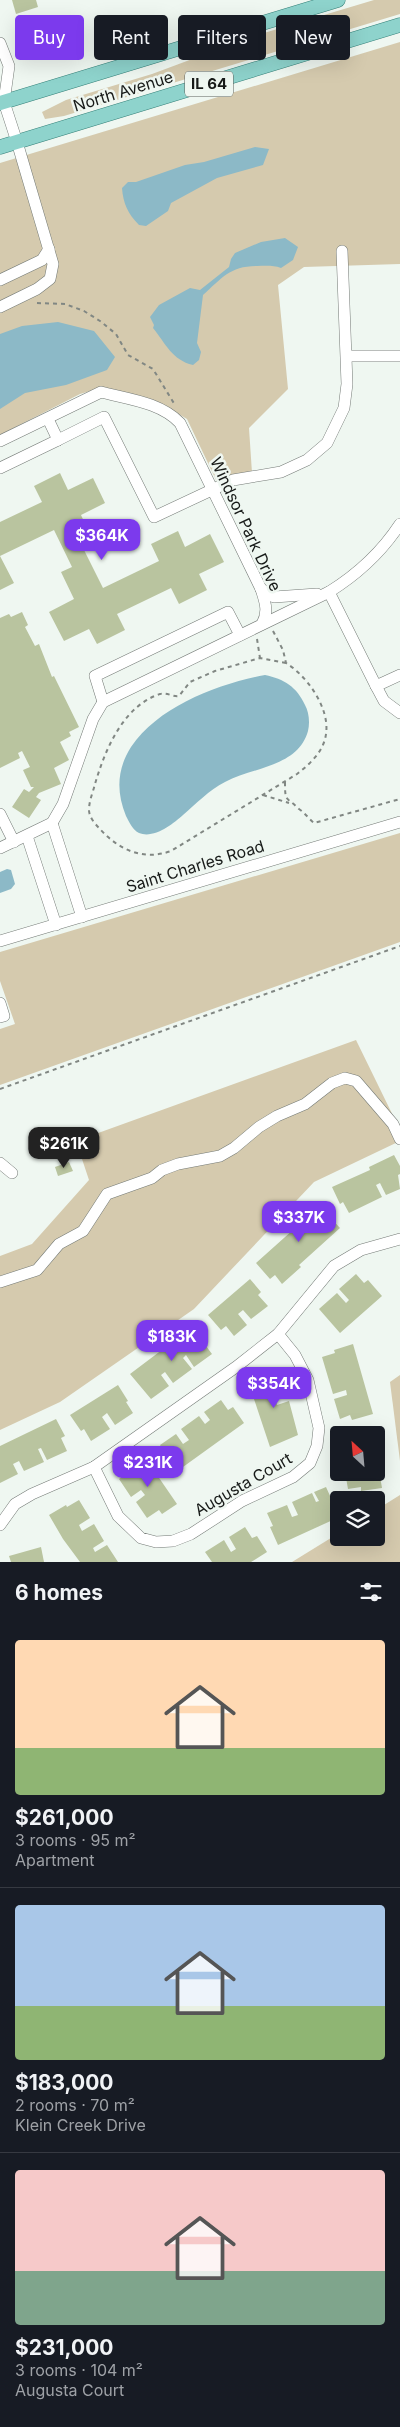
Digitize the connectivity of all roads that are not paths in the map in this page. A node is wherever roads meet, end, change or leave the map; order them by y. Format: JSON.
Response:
{"nodes":[{"id":1,"x":338,"y":0,"type":"edge"},
{"id":2,"x":400,"y":26,"type":"edge"},
{"id":3,"x":0,"y":43,"type":"edge"},
{"id":4,"x":1,"y":100,"type":"edge"},
{"id":5,"x":17,"y":142,"type":"junction"},
{"id":6,"x":0,"y":147,"type":"edge"},
{"id":7,"x":49,"y":249,"type":"junction"},
{"id":8,"x":342,"y":251,"type":"dead end"},
{"id":9,"x":0,"y":280,"type":"edge"},
{"id":10,"x":0,"y":307,"type":"edge"},
{"id":11,"x":347,"y":356,"type":"junction"},
{"id":12,"x":400,"y":356,"type":"edge"},
{"id":13,"x":48,"y":419,"type":"junction"},
{"id":14,"x":58,"y":440,"type":"junction"},
{"id":15,"x":0,"y":441,"type":"edge"},
{"id":16,"x":0,"y":468,"type":"edge"},
{"id":17,"x":212,"y":489,"type":"junction"},
{"id":18,"x":400,"y":524,"type":"edge"},
{"id":19,"x":261,"y":589,"type":"junction"},
{"id":20,"x":329,"y":592,"type":"junction"},
{"id":21,"x":267,"y":624,"type":"junction"},
{"id":22,"x":240,"y":635,"type":"junction"},
{"id":23,"x":400,"y":674,"type":"edge"},
{"id":24,"x":376,"y":686,"type":"junction"},
{"id":25,"x":103,"y":702,"type":"junction"},
{"id":26,"x":400,"y":713,"type":"edge"},
{"id":27,"x":0,"y":814,"type":"edge"},
{"id":28,"x":400,"y":822,"type":"edge"},
{"id":29,"x":52,"y":823,"type":"junction"},
{"id":30,"x":27,"y":836,"type":"junction"},
{"id":31,"x":14,"y":842,"type":"junction"},
{"id":32,"x":0,"y":848,"type":"edge"},
{"id":33,"x":82,"y":917,"type":"junction"},
{"id":34,"x":56,"y":925,"type":"junction"},
{"id":35,"x":0,"y":941,"type":"edge"},
{"id":36,"x":0,"y":1003,"type":"edge"},
{"id":37,"x":0,"y":1017,"type":"edge"},
{"id":38,"x":400,"y":1139,"type":"edge"},
{"id":39,"x":0,"y":1163,"type":"edge"},
{"id":40,"x":12,"y":1173,"type":"dead end"},
{"id":41,"x":400,"y":1239,"type":"edge"},
{"id":42,"x":0,"y":1282,"type":"edge"},
{"id":43,"x":278,"y":1334,"type":"junction"},
{"id":44,"x":94,"y":1467,"type":"junction"},
{"id":45,"x":4,"y":1510,"type":"edge"},
{"id":46,"x":0,"y":1525,"type":"edge"}],
"edges":[{"from":1,"to":4,"type":"main road","name":"North Avenue","number":"IL 64"},
{"from":2,"to":5,"type":"main road","name":"North Avenue","number":"IL 64"},
{"from":3,"to":4,"type":"street"},
{"from":4,"to":5,"type":"street"},
{"from":5,"to":6,"type":"main road","name":"North Avenue","number":"IL 64"},
{"from":5,"to":7,"type":"street"},
{"from":7,"to":9,"type":"street"},
{"from":7,"to":10,"type":"street"},
{"from":8,"to":11,"type":"street"},
{"from":11,"to":12,"type":"street"},
{"from":11,"to":17,"type":"street"},
{"from":13,"to":14,"type":"street"},
{"from":13,"to":15,"type":"street","name":"Windsor Park Drive"},
{"from":13,"to":17,"type":"street","name":"Windsor Park Drive"},
{"from":14,"to":16,"type":"street"},
{"from":14,"to":17,"type":"street"},
{"from":17,"to":19,"type":"street","name":"Windsor Park Drive"},
{"from":18,"to":20,"type":"street"},
{"from":19,"to":20,"type":"street"},
{"from":19,"to":21,"type":"street","name":"Windsor Park Drive"},
{"from":20,"to":21,"type":"street"},
{"from":20,"to":24,"type":"street"},
{"from":21,"to":22,"type":"street"},
{"from":22,"to":25,"type":"street"},
{"from":22,"to":25,"type":"street"},
{"from":23,"to":24,"type":"street"},
{"from":24,"to":26,"type":"street"},
{"from":25,"to":29,"type":"street"},
{"from":27,"to":31,"type":"street"},
{"from":28,"to":33,"type":"street","name":"Saint Charles Road"},
{"from":29,"to":30,"type":"street"},
{"from":29,"to":33,"type":"street"},
{"from":30,"to":31,"type":"street"},
{"from":30,"to":34,"type":"street"},
{"from":31,"to":32,"type":"street"},
{"from":33,"to":34,"type":"street","name":"Saint Charles Road"},
{"from":34,"to":35,"type":"street","name":"Saint Charles Road"},
{"from":36,"to":37,"type":"street"},
{"from":38,"to":42,"type":"street"},
{"from":39,"to":40,"type":"street"},
{"from":41,"to":43,"type":"street"},
{"from":43,"to":44,"type":"street"},
{"from":43,"to":44,"type":"street","name":"Augusta Court"},
{"from":44,"to":45,"type":"street"},
{"from":45,"to":46,"type":"street"}]}
